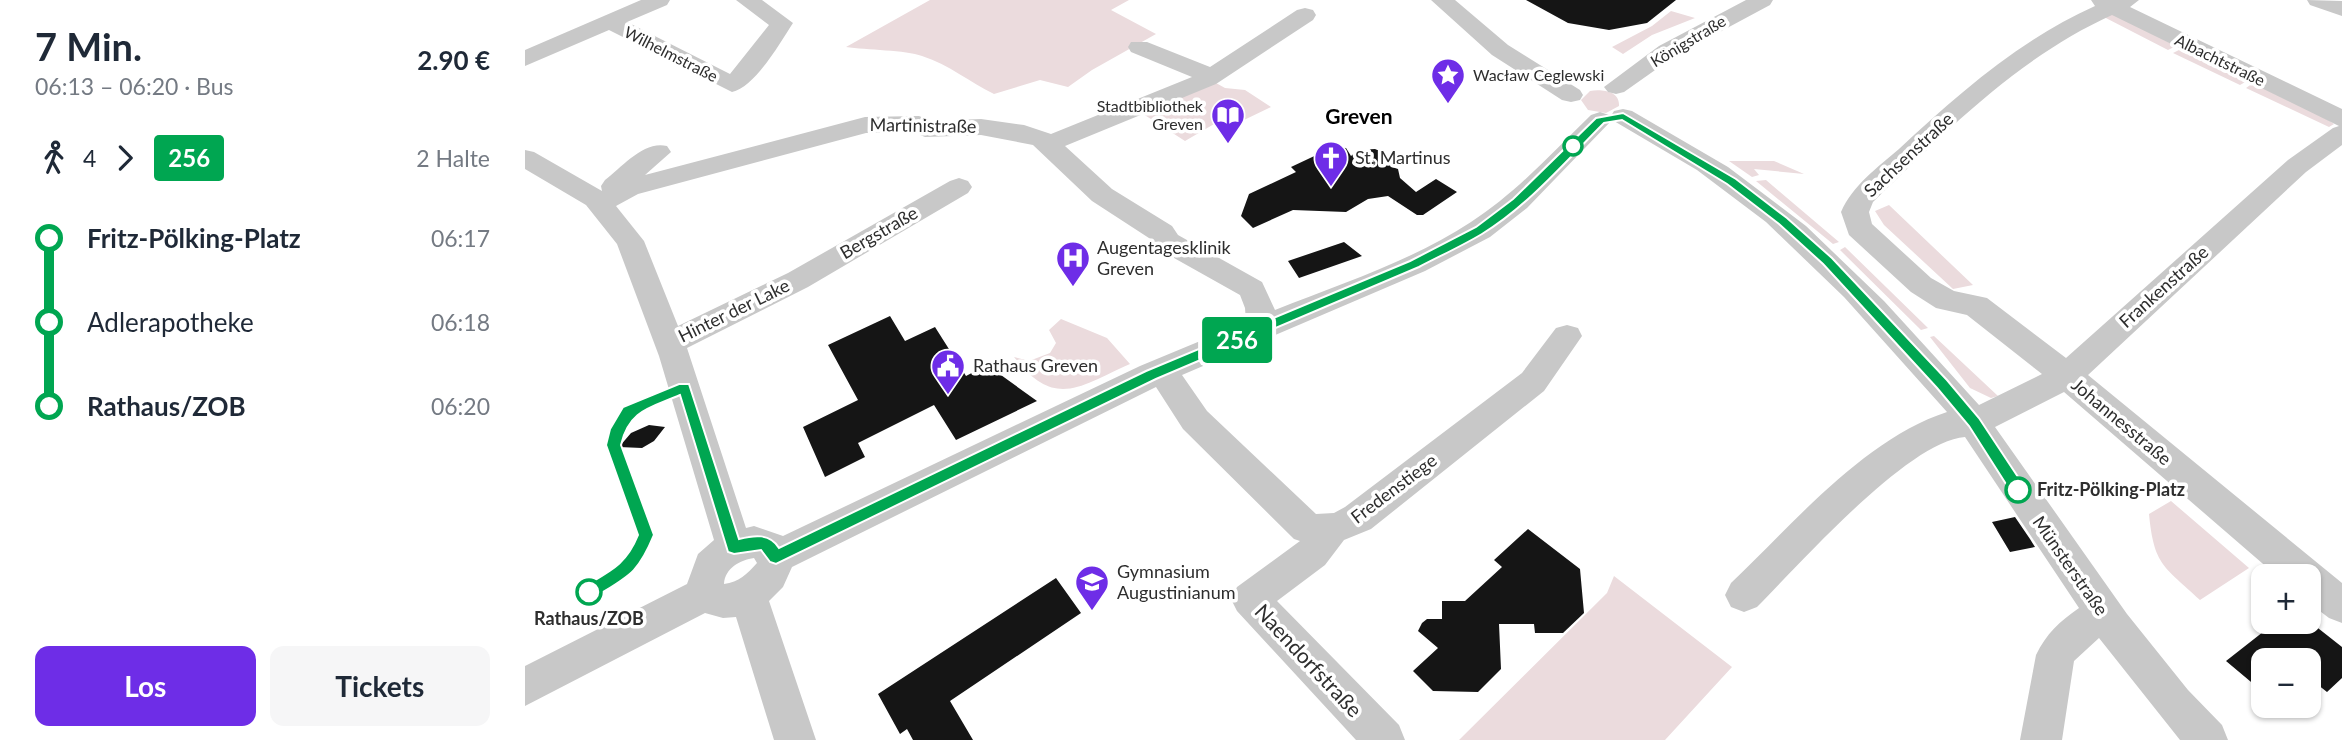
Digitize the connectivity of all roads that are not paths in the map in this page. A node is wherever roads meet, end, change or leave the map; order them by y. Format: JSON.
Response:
{"nodes":[{"id":1,"x":659,"y":0,"type":"edge"},
{"id":2,"x":747,"y":0,"type":"edge"},
{"id":3,"x":1442,"y":0,"type":"edge"},
{"id":4,"x":1458,"y":0,"type":"edge"},
{"id":5,"x":1762,"y":0,"type":"edge"},
{"id":6,"x":2318,"y":0,"type":"edge"},
{"id":7,"x":2113,"y":2,"type":"edge"},
{"id":8,"x":2342,"y":9,"type":"edge"},
{"id":9,"x":1305,"y":15,"type":"dead end"},
{"id":10,"x":610,"y":22,"type":"junction"},
{"id":11,"x":1139,"y":47,"type":"dead end"},
{"id":12,"x":525,"y":60,"type":"edge"},
{"id":13,"x":1208,"y":79,"type":"junction"},
{"id":14,"x":1591,"y":106,"type":"junction"},
{"id":15,"x":2342,"y":119,"type":"edge"},
{"id":16,"x":2342,"y":134,"type":"edge"},
{"id":17,"x":1048,"y":144,"type":"junction"},
{"id":18,"x":658,"y":152,"type":"dead end"},
{"id":19,"x":525,"y":158,"type":"edge"},
{"id":20,"x":959,"y":187,"type":"dead end"},
{"id":21,"x":598,"y":201,"type":"junction"},
{"id":22,"x":799,"y":280,"type":"joint"},
{"id":23,"x":1262,"y":329,"type":"junction"},
{"id":24,"x":1567,"y":337,"type":"dead end"},
{"id":25,"x":670,"y":342,"type":"junction"},
{"id":26,"x":1162,"y":370,"type":"junction"},
{"id":27,"x":2067,"y":376,"type":"junction"},
{"id":28,"x":1974,"y":422,"type":"junction"},
{"id":29,"x":1332,"y":529,"type":"junction"},
{"id":30,"x":734,"y":547,"type":"junction"},
{"id":31,"x":776,"y":557,"type":"junction"},
{"id":32,"x":2325,"y":587,"type":"edge"},
{"id":33,"x":706,"y":593,"type":"junction"},
{"id":34,"x":748,"y":595,"type":"junction"},
{"id":35,"x":1744,"y":595,"type":"dead end"},
{"id":36,"x":2103,"y":614,"type":"junction"},
{"id":37,"x":525,"y":687,"type":"edge"},
{"id":38,"x":795,"y":740,"type":"edge"},
{"id":39,"x":1384,"y":740,"type":"edge"},
{"id":40,"x":2041,"y":740,"type":"edge"},
{"id":41,"x":2207,"y":740,"type":"edge"}],
"edges":[{"from":1,"to":10,"type":"street"},
{"from":2,"to":10,"type":"street","name":"Wilhelmstraße"},
{"from":3,"to":14,"type":"street"},
{"from":4,"to":14,"type":"street"},
{"from":5,"to":14,"type":"street","name":"Königstraße"},
{"from":6,"to":8,"type":"street"},
{"from":7,"to":15,"type":"street","name":"Albachtstraße"},
{"from":7,"to":27,"type":"street","name":"Sachsenstraße"},
{"from":9,"to":13,"type":"street"},
{"from":10,"to":12,"type":"street"},
{"from":11,"to":13,"type":"street"},
{"from":13,"to":17,"type":"street"},
{"from":14,"to":23,"type":"street"},
{"from":14,"to":28,"type":"street","name":"Münsterstraße"},
{"from":16,"to":27,"type":"street","name":"Frankenstraße"},
{"from":17,"to":21,"type":"street","name":"Martinistraße"},
{"from":17,"to":23,"type":"street","name":"Martinistraße"},
{"from":18,"to":21,"type":"street"},
{"from":19,"to":21,"type":"street"},
{"from":20,"to":22,"type":"street","name":"Bergstraße"},
{"from":21,"to":25,"type":"street","name":"Hinter der Lake"},
{"from":22,"to":25,"type":"street","name":"Hinter der Lake"},
{"from":23,"to":26,"type":"street"},
{"from":24,"to":29,"type":"street","name":"Fredenstiege"},
{"from":25,"to":30,"type":"street","name":"Hinter der Lake"},
{"from":26,"to":29,"type":"street","name":"Fredenstiege"},
{"from":26,"to":31,"type":"street"},
{"from":27,"to":28,"type":"street","name":"Frankenstraße"},
{"from":27,"to":32,"type":"street","name":"Johannesstraße"},
{"from":28,"to":35,"type":"street","name":"Frankenstraße"},
{"from":28,"to":36,"type":"street","name":"Münsterstraße"},
{"from":29,"to":39,"type":"street","name":"Naendorfstraße"},
{"from":30,"to":31,"type":"street"},
{"from":30,"to":33,"type":"street"},
{"from":31,"to":34,"type":"street"},
{"from":33,"to":34,"type":"street"},
{"from":33,"to":37,"type":"street"},
{"from":34,"to":38,"type":"street"},
{"from":36,"to":40,"type":"street"},
{"from":36,"to":41,"type":"street","name":"Münsterstraße"}]}
